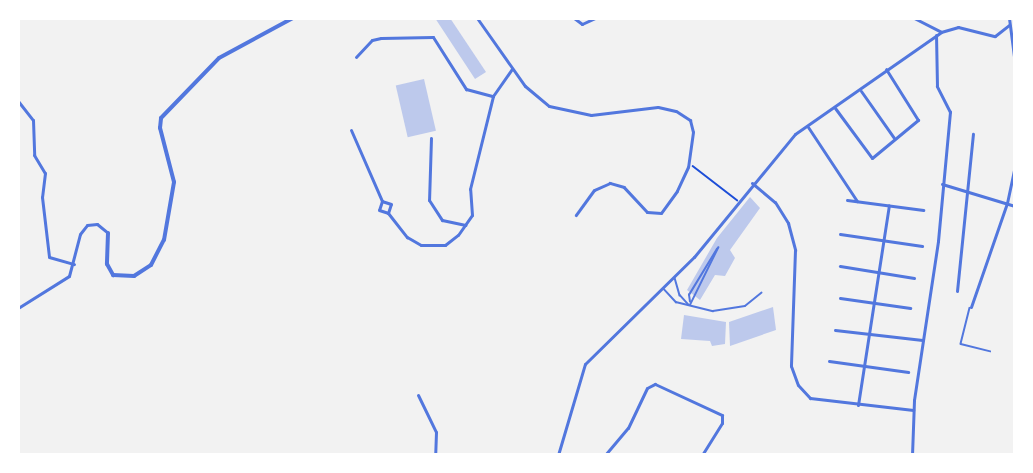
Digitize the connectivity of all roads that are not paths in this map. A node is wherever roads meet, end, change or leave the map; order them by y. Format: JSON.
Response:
{"nodes":[{"id":1,"x":293,"y":18,"type":"edge"},
{"id":2,"x":477,"y":18,"type":"edge"},
{"id":3,"x":574,"y":18,"type":"edge"},
{"id":4,"x":595,"y":18,"type":"edge"},
{"id":5,"x":914,"y":18,"type":"edge"},
{"id":6,"x":1009,"y":18,"type":"edge"},
{"id":7,"x":1009,"y":25,"type":"junction"},
{"id":8,"x":941,"y":32,"type":"junction"},
{"id":9,"x":936,"y":35,"type":"junction"},
{"id":10,"x":1013,"y":38,"type":"edge"},
{"id":11,"x":356,"y":57,"type":"dead end"},
{"id":12,"x":1015,"y":64,"type":"edge"},
{"id":13,"x":512,"y":69,"type":"junction"},
{"id":14,"x":886,"y":69,"type":"junction"},
{"id":15,"x":861,"y":91,"type":"junction"},
{"id":16,"x":493,"y":96,"type":"junction"},
{"id":17,"x":18,"y":101,"type":"edge"},
{"id":18,"x":835,"y":108,"type":"junction"},
{"id":19,"x":808,"y":127,"type":"junction"},
{"id":20,"x":351,"y":129,"type":"dead end"},
{"id":21,"x":973,"y":134,"type":"dead end"},
{"id":22,"x":431,"y":138,"type":"dead end"},
{"id":23,"x":894,"y":138,"type":"junction"},
{"id":24,"x":1015,"y":166,"type":"edge"},
{"id":25,"x":752,"y":183,"type":"junction"},
{"id":26,"x":942,"y":184,"type":"junction"},
{"id":27,"x":969,"y":190,"type":"junction"},
{"id":28,"x":847,"y":200,"type":"dead end"},
{"id":29,"x":382,"y":201,"type":"junction"},
{"id":30,"x":857,"y":201,"type":"junction"},
{"id":31,"x":1007,"y":203,"type":"junction"},
{"id":32,"x":889,"y":205,"type":"junction"},
{"id":33,"x":1015,"y":206,"type":"edge"},
{"id":34,"x":923,"y":210,"type":"dead end"},
{"id":35,"x":388,"y":213,"type":"junction"},
{"id":36,"x":576,"y":216,"type":"dead end"},
{"id":37,"x":466,"y":224,"type":"junction"},
{"id":38,"x":108,"y":233,"type":"joint"},
{"id":39,"x":840,"y":234,"type":"dead end"},
{"id":40,"x":883,"y":240,"type":"junction"},
{"id":41,"x":922,"y":246,"type":"dead end"},
{"id":42,"x":718,"y":248,"type":"dead end"},
{"id":43,"x":74,"y":264,"type":"junction"},
{"id":44,"x":840,"y":266,"type":"dead end"},
{"id":45,"x":878,"y":272,"type":"junction"},
{"id":46,"x":674,"y":277,"type":"junction"},
{"id":47,"x":914,"y":278,"type":"dead end"},
{"id":48,"x":664,"y":288,"type":"junction"},
{"id":49,"x":957,"y":291,"type":"dead end"},
{"id":50,"x":761,"y":293,"type":"dead end"},
{"id":51,"x":840,"y":298,"type":"dead end"},
{"id":52,"x":874,"y":303,"type":"junction"},
{"id":53,"x":690,"y":306,"type":"junction"},
{"id":54,"x":971,"y":307,"type":"joint"},
{"id":55,"x":18,"y":308,"type":"edge"},
{"id":56,"x":910,"y":308,"type":"dead end"},
{"id":57,"x":835,"y":330,"type":"dead end"},
{"id":58,"x":868,"y":336,"type":"junction"},
{"id":59,"x":922,"y":340,"type":"junction"},
{"id":60,"x":990,"y":351,"type":"dead end"},
{"id":61,"x":829,"y":361,"type":"dead end"},
{"id":62,"x":864,"y":367,"type":"junction"},
{"id":63,"x":908,"y":372,"type":"dead end"},
{"id":64,"x":418,"y":395,"type":"dead end"},
{"id":65,"x":858,"y":405,"type":"junction"},
{"id":66,"x":913,"y":410,"type":"junction"},
{"id":67,"x":435,"y":455,"type":"edge"},
{"id":68,"x":558,"y":455,"type":"edge"},
{"id":69,"x":605,"y":455,"type":"edge"},
{"id":70,"x":702,"y":455,"type":"edge"},
{"id":71,"x":912,"y":455,"type":"edge"}],
"edges":[{"from":1,"to":38,"type":"street"},
{"from":2,"to":13,"type":"street"},
{"from":3,"to":4,"type":"street"},
{"from":5,"to":8,"type":"street"},
{"from":6,"to":7,"type":"street"},
{"from":7,"to":8,"type":"street"},
{"from":7,"to":10,"type":"street"},
{"from":8,"to":9,"type":"street"},
{"from":9,"to":14,"type":"street"},
{"from":9,"to":26,"type":"street"},
{"from":10,"to":12,"type":"street"},
{"from":11,"to":16,"type":"street"},
{"from":13,"to":16,"type":"street"},
{"from":13,"to":36,"type":"street"},
{"from":14,"to":15,"type":"street"},
{"from":14,"to":23,"type":"street"},
{"from":15,"to":18,"type":"street"},
{"from":15,"to":23,"type":"street"},
{"from":16,"to":37,"type":"street"},
{"from":17,"to":43,"type":"street"},
{"from":18,"to":19,"type":"street"},
{"from":18,"to":23,"type":"street"},
{"from":19,"to":25,"type":"street"},
{"from":19,"to":30,"type":"street"},
{"from":20,"to":29,"type":"street"},
{"from":21,"to":27,"type":"street"},
{"from":22,"to":37,"type":"street"},
{"from":24,"to":31,"type":"street"},
{"from":25,"to":46,"type":"street"},
{"from":25,"to":65,"type":"street"},
{"from":26,"to":27,"type":"street"},
{"from":26,"to":59,"type":"street"},
{"from":27,"to":31,"type":"street"},
{"from":27,"to":49,"type":"street"},
{"from":28,"to":30,"type":"street"},
{"from":29,"to":35,"type":"street"},
{"from":29,"to":35,"type":"street"},
{"from":30,"to":32,"type":"street"},
{"from":31,"to":33,"type":"street"},
{"from":31,"to":54,"type":"street"},
{"from":32,"to":34,"type":"street"},
{"from":32,"to":40,"type":"street"},
{"from":35,"to":37,"type":"street"},
{"from":38,"to":43,"type":"street"},
{"from":39,"to":40,"type":"street"},
{"from":40,"to":41,"type":"street"},
{"from":40,"to":45,"type":"street"},
{"from":42,"to":53,"type":"lane"},
{"from":43,"to":55,"type":"street"},
{"from":44,"to":45,"type":"street"},
{"from":45,"to":47,"type":"street"},
{"from":45,"to":52,"type":"street"},
{"from":46,"to":48,"type":"street"},
{"from":46,"to":53,"type":"lane"},
{"from":48,"to":53,"type":"lane"},
{"from":48,"to":68,"type":"street"},
{"from":50,"to":53,"type":"lane"},
{"from":51,"to":52,"type":"street"},
{"from":52,"to":56,"type":"street"},
{"from":52,"to":58,"type":"street"},
{"from":54,"to":60,"type":"lane"},
{"from":57,"to":58,"type":"street"},
{"from":58,"to":59,"type":"street"},
{"from":58,"to":62,"type":"street"},
{"from":59,"to":66,"type":"street"},
{"from":61,"to":62,"type":"street"},
{"from":62,"to":63,"type":"street"},
{"from":62,"to":65,"type":"street"},
{"from":64,"to":67,"type":"street"},
{"from":65,"to":66,"type":"street"},
{"from":66,"to":71,"type":"street"},
{"from":69,"to":70,"type":"street"}]}
